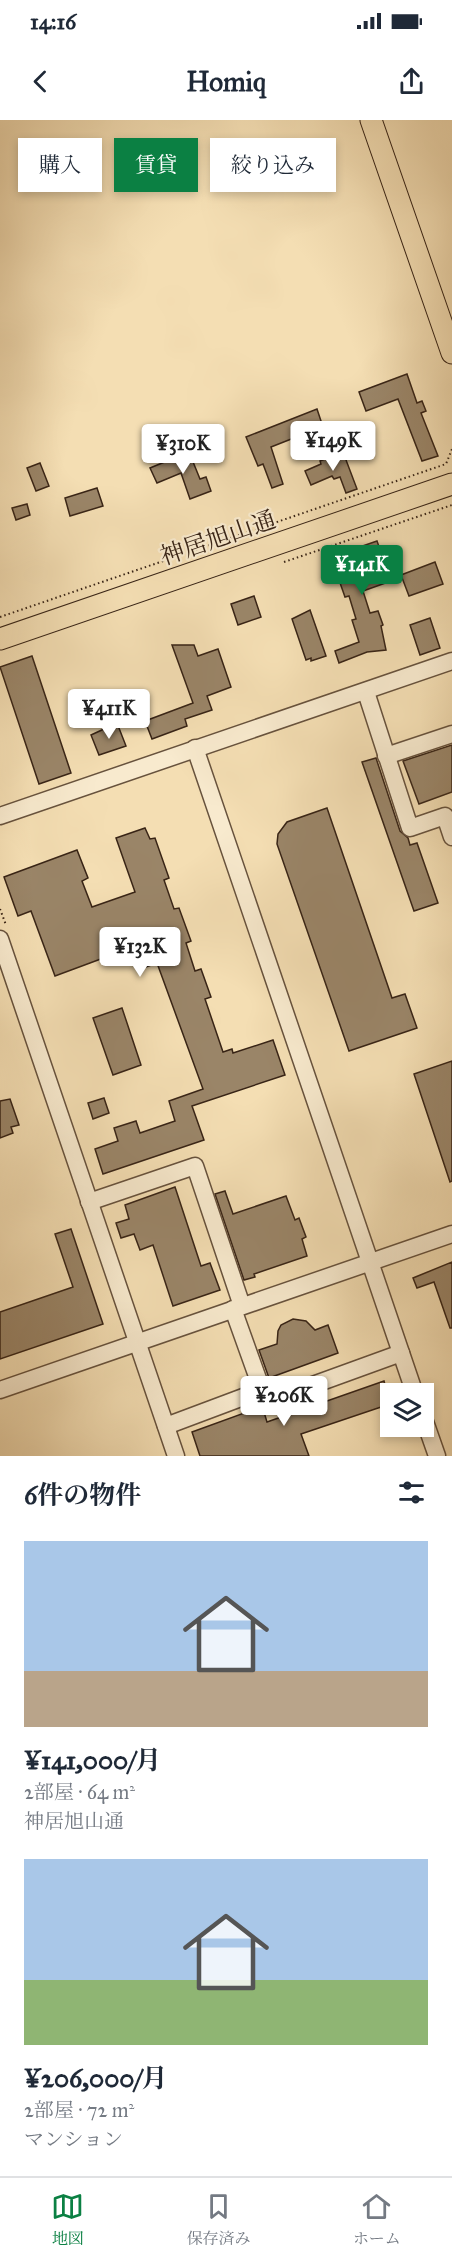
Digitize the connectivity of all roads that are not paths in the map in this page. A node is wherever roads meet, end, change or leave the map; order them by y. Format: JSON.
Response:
{"nodes":[{"id":1,"x":371,"y":120,"type":"edge"},
{"id":2,"x":434,"y":303,"type":"junction"},
{"id":3,"x":452,"y":352,"type":"edge"},
{"id":4,"x":452,"y":370,"type":"edge"},
{"id":5,"x":452,"y":484,"type":"edge"},
{"id":6,"x":0,"y":639,"type":"edge"},
{"id":7,"x":452,"y":662,"type":"edge"},
{"id":8,"x":366,"y":692,"type":"junction"},
{"id":9,"x":452,"y":734,"type":"edge"},
{"id":10,"x":195,"y":748,"type":"junction"},
{"id":11,"x":386,"y":756,"type":"junction"},
{"id":12,"x":0,"y":816,"type":"edge"},
{"id":13,"x":452,"y":837,"type":"edge"},
{"id":14,"x":0,"y":939,"type":"edge"},
{"id":15,"x":89,"y":1202,"type":"junction"},
{"id":16,"x":452,"y":1234,"type":"edge"},
{"id":17,"x":370,"y":1262,"type":"junction"},
{"id":18,"x":238,"y":1308,"type":"junction"},
{"id":19,"x":137,"y":1343,"type":"junction"},
{"id":20,"x":401,"y":1353,"type":"junction"},
{"id":21,"x":411,"y":1383,"type":"edge"},
{"id":22,"x":0,"y":1390,"type":"edge"},
{"id":23,"x":262,"y":1390,"type":"junction"},
{"id":24,"x":166,"y":1426,"type":"junction"},
{"id":25,"x":430,"y":1437,"type":"edge"},
{"id":26,"x":176,"y":1456,"type":"edge"},
{"id":27,"x":437,"y":1456,"type":"edge"}],
"edges":[{"from":1,"to":2,"type":"main road"},
{"from":2,"to":3,"type":"main road"},
{"from":2,"to":4,"type":"main road"},
{"from":5,"to":6,"type":"main road","name":"神居旭山通"},
{"from":7,"to":8,"type":"street"},
{"from":8,"to":10,"type":"street"},
{"from":8,"to":11,"type":"street"},
{"from":9,"to":11,"type":"street"},
{"from":10,"to":12,"type":"street"},
{"from":10,"to":17,"type":"street"},
{"from":11,"to":13,"type":"street"},
{"from":14,"to":15,"type":"street"},
{"from":15,"to":18,"type":"street"},
{"from":15,"to":19,"type":"street"},
{"from":16,"to":17,"type":"street"},
{"from":17,"to":18,"type":"street"},
{"from":17,"to":20,"type":"street"},
{"from":18,"to":19,"type":"street"},
{"from":18,"to":23,"type":"street"},
{"from":19,"to":22,"type":"street"},
{"from":19,"to":24,"type":"street"},
{"from":20,"to":21,"type":"street"},
{"from":20,"to":23,"type":"street"},
{"from":23,"to":24,"type":"street"},
{"from":24,"to":26,"type":"street"},
{"from":25,"to":27,"type":"street"}]}
